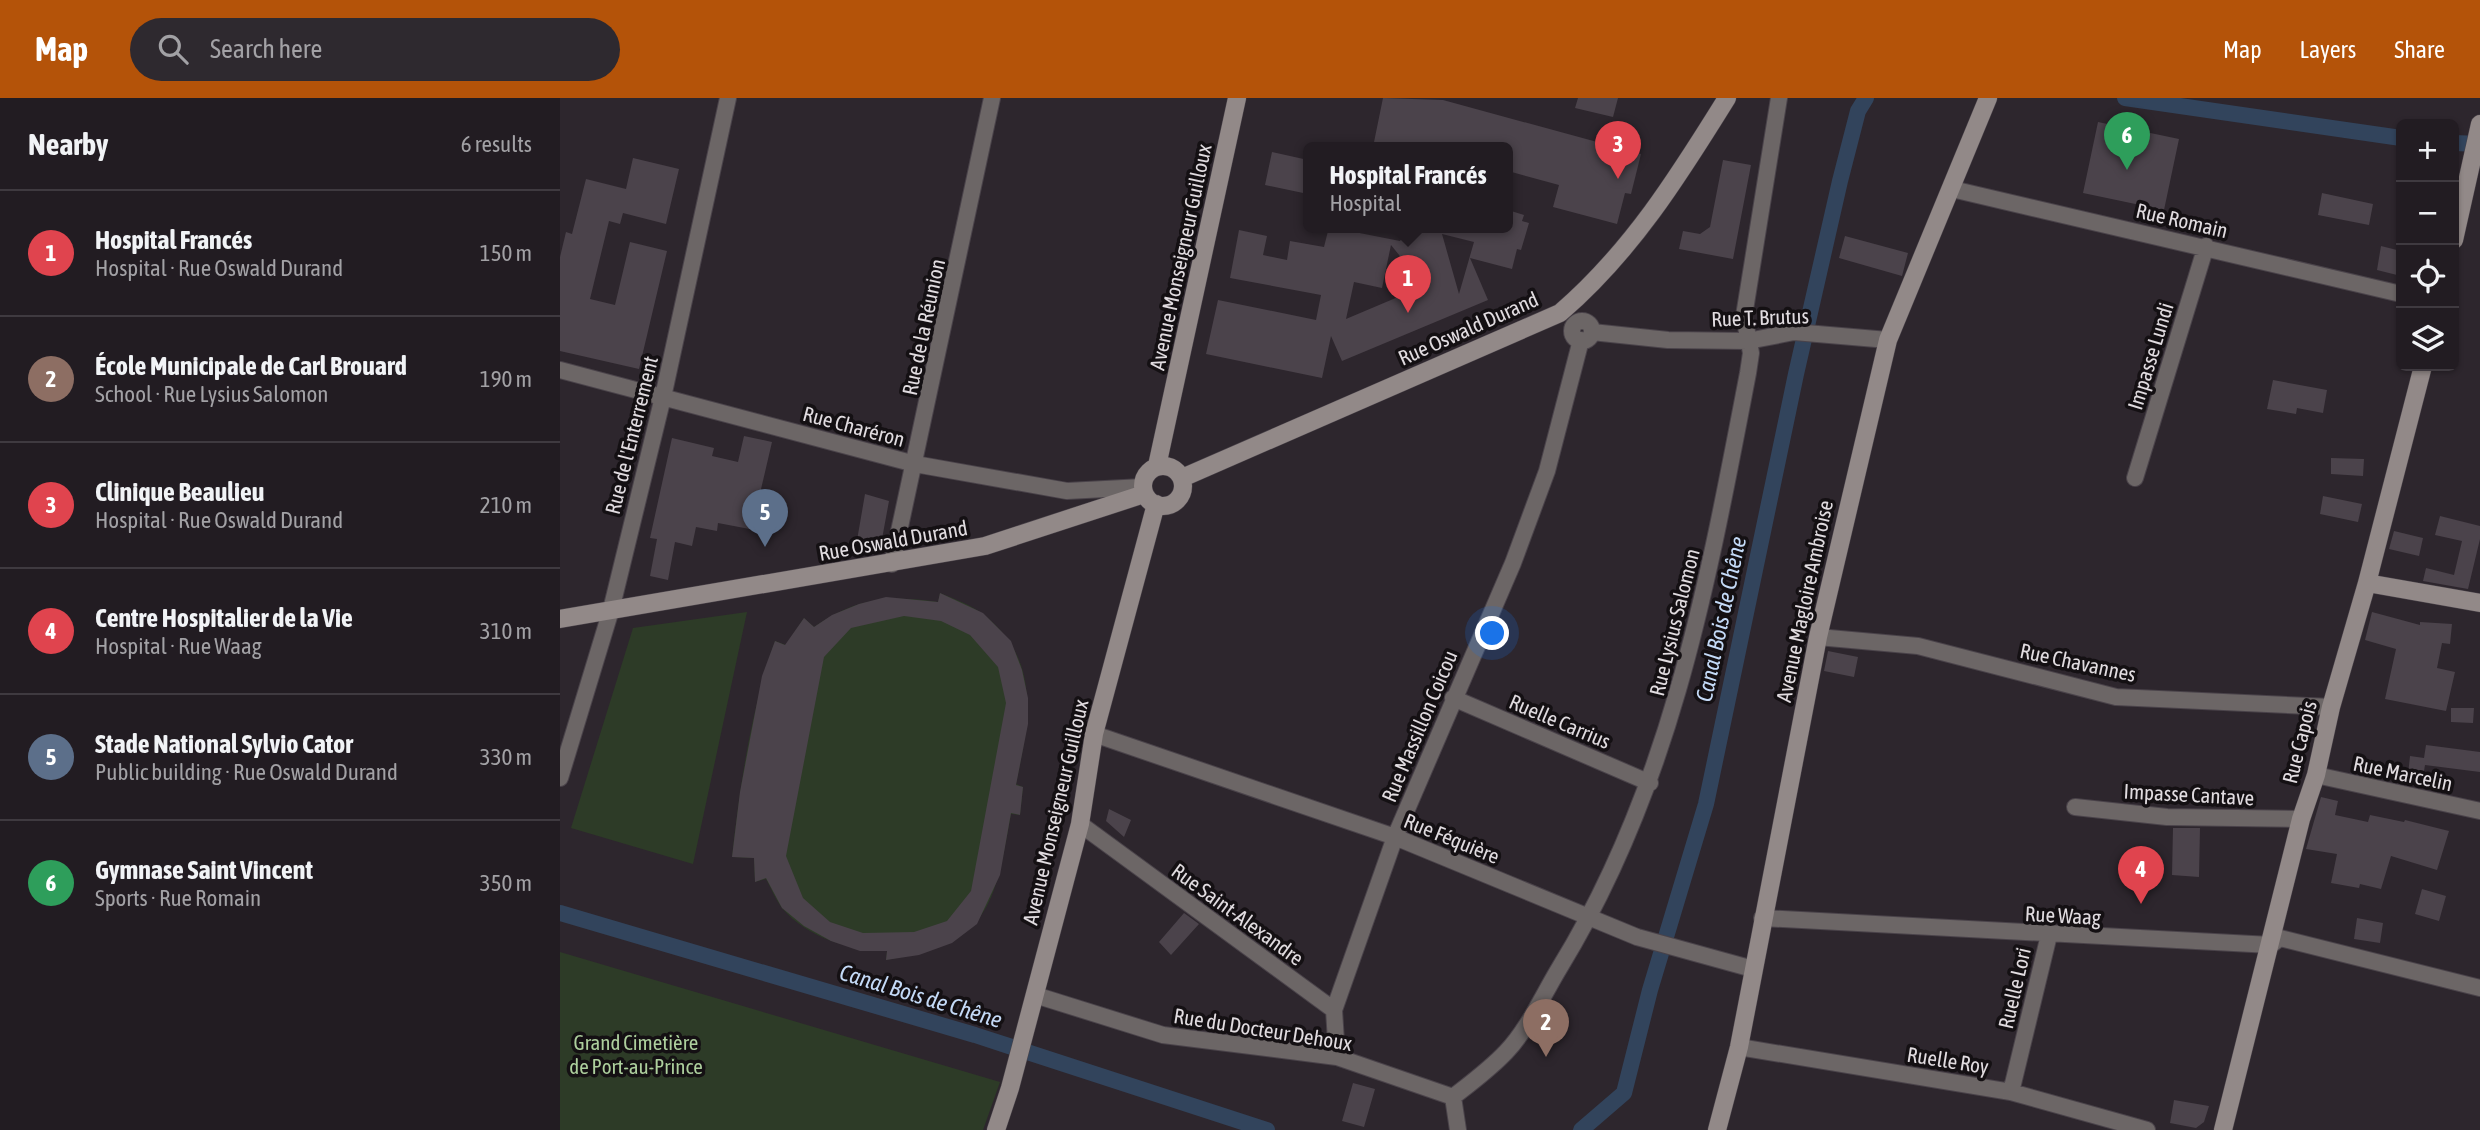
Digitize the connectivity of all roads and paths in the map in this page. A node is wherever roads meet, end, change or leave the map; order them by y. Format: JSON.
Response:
{"nodes":[{"id":1,"x":728,"y":98,"type":"edge"},
{"id":2,"x":992,"y":98,"type":"edge"},
{"id":3,"x":1237,"y":98,"type":"edge"},
{"id":4,"x":1727,"y":98,"type":"edge"},
{"id":5,"x":1779,"y":98,"type":"edge"},
{"id":6,"x":1988,"y":98,"type":"edge"},
{"id":7,"x":2478,"y":131,"type":"edge"},
{"id":8,"x":1952,"y":189,"type":"junction"},
{"id":9,"x":2459,"y":217,"type":"edge"},
{"id":10,"x":2206,"y":247,"type":"junction"},
{"id":11,"x":2396,"y":294,"type":"edge"},
{"id":12,"x":1560,"y":313,"type":"junction"},
{"id":13,"x":1582,"y":333,"type":"junction"},
{"id":14,"x":1888,"y":340,"type":"junction"},
{"id":15,"x":1748,"y":341,"type":"junction"},
{"id":16,"x":560,"y":370,"type":"edge"},
{"id":17,"x":2422,"y":371,"type":"edge"},
{"id":18,"x":663,"y":397,"type":"junction"},
{"id":19,"x":915,"y":464,"type":"junction"},
{"id":20,"x":1157,"y":466,"type":"junction"},
{"id":21,"x":1182,"y":478,"type":"junction"},
{"id":22,"x":2135,"y":478,"type":"dead end"},
{"id":23,"x":1148,"y":495,"type":"junction"},
{"id":24,"x":892,"y":564,"type":"junction"},
{"id":25,"x":2367,"y":583,"type":"junction"},
{"id":26,"x":2480,"y":603,"type":"edge"},
{"id":27,"x":611,"y":610,"type":"junction"},
{"id":28,"x":560,"y":619,"type":"edge"},
{"id":29,"x":1818,"y":637,"type":"junction"},
{"id":30,"x":1453,"y":698,"type":"junction"},
{"id":31,"x":2331,"y":707,"type":"junction"},
{"id":32,"x":1094,"y":734,"type":"junction"},
{"id":33,"x":2316,"y":775,"type":"junction"},
{"id":34,"x":560,"y":778,"type":"edge"},
{"id":35,"x":1650,"y":783,"type":"junction"},
{"id":36,"x":2075,"y":807,"type":"dead end"},
{"id":37,"x":2480,"y":811,"type":"edge"},
{"id":38,"x":2301,"y":820,"type":"junction"},
{"id":39,"x":1080,"y":824,"type":"junction"},
{"id":40,"x":1395,"y":837,"type":"junction"},
{"id":41,"x":1591,"y":917,"type":"junction"},
{"id":42,"x":1762,"y":918,"type":"junction"},
{"id":43,"x":2049,"y":935,"type":"junction"},
{"id":44,"x":2271,"y":945,"type":"junction"},
{"id":45,"x":1752,"y":969,"type":"junction"},
{"id":46,"x":2480,"y":988,"type":"edge"},
{"id":47,"x":1035,"y":995,"type":"junction"},
{"id":48,"x":1334,"y":1010,"type":"junction"},
{"id":49,"x":1739,"y":1047,"type":"junction"},
{"id":50,"x":1337,"y":1057,"type":"junction"},
{"id":51,"x":2011,"y":1092,"type":"junction"},
{"id":52,"x":1453,"y":1097,"type":"junction"},
{"id":53,"x":996,"y":1130,"type":"edge"},
{"id":54,"x":1458,"y":1130,"type":"edge"},
{"id":55,"x":1717,"y":1130,"type":"edge"},
{"id":56,"x":2147,"y":1130,"type":"edge"},
{"id":57,"x":2223,"y":1130,"type":"edge"}],
"edges":[{"from":1,"to":18,"type":"street","name":"Rue de l'Enterrement"},
{"from":2,"to":19,"type":"street","name":"Rue de la Réunion"},
{"from":3,"to":20,"type":"street","name":"Avenue Monseigneur Guilloux"},
{"from":4,"to":12,"type":"street","name":"Rue Oswald Durand"},
{"from":5,"to":15,"type":"street","name":"Rue Lysius Salomon"},
{"from":6,"to":8,"type":"street","name":"Avenue Magloire Ambroise"},
{"from":7,"to":9,"type":"street"},
{"from":8,"to":10,"type":"street","name":"Rue Romain"},
{"from":8,"to":14,"type":"street","name":"Avenue Magloire Ambroise"},
{"from":10,"to":11,"type":"street","name":"Rue Romain"},
{"from":10,"to":22,"type":"street","name":"Impasse Lundi"},
{"from":12,"to":13,"type":"street"},
{"from":12,"to":21,"type":"street","name":"Rue Oswald Durand"},
{"from":13,"to":15,"type":"street","name":"Rue T. Brutus"},
{"from":13,"to":30,"type":"street","name":"Rue Massillon Coicou"},
{"from":14,"to":15,"type":"street","name":"Rue T. Brutus"},
{"from":14,"to":29,"type":"street","name":"Avenue Magloire Ambroise"},
{"from":15,"to":35,"type":"street","name":"Rue Lysius Salomon"},
{"from":16,"to":18,"type":"street","name":"Rue Charéron"},
{"from":17,"to":25,"type":"street","name":"Rue Capois"},
{"from":18,"to":19,"type":"street","name":"Rue Charéron"},
{"from":18,"to":27,"type":"street","name":"Rue de l'Enterrement"},
{"from":19,"to":23,"type":"street","name":"Rue Charéron"},
{"from":19,"to":24,"type":"street","name":"Rue de la Réunion"},
{"from":20,"to":21,"type":"street"},
{"from":20,"to":23,"type":"street"},
{"from":21,"to":23,"type":"street"},
{"from":23,"to":24,"type":"street","name":"Rue Oswald Durand"},
{"from":23,"to":32,"type":"street","name":"Avenue Monseigneur Guilloux"},
{"from":24,"to":27,"type":"street","name":"Rue Oswald Durand"},
{"from":25,"to":26,"type":"street"},
{"from":25,"to":31,"type":"street","name":"Rue Capois"},
{"from":27,"to":28,"type":"street","name":"Rue Oswald Durand"},
{"from":27,"to":34,"type":"street","name":"Rue de l'Enterrement"},
{"from":29,"to":31,"type":"street","name":"Rue Chavannes"},
{"from":29,"to":42,"type":"street","name":"Avenue Magloire Ambroise"},
{"from":30,"to":35,"type":"street","name":"Ruelle Carrius"},
{"from":30,"to":40,"type":"street","name":"Rue Massillon Coicou"},
{"from":31,"to":33,"type":"street","name":"Rue Capois"},
{"from":32,"to":39,"type":"street","name":"Avenue Monseigneur Guilloux"},
{"from":32,"to":40,"type":"street","name":"Rue Féquière"},
{"from":33,"to":37,"type":"street","name":"Rue Marcelin"},
{"from":33,"to":38,"type":"street","name":"Rue Capois"},
{"from":35,"to":41,"type":"street","name":"Rue Lysius Salomon"},
{"from":36,"to":38,"type":"street","name":"Impasse Cantave"},
{"from":38,"to":44,"type":"street","name":"Rue Capois"},
{"from":39,"to":47,"type":"street","name":"Avenue Monseigneur Guilloux"},
{"from":39,"to":48,"type":"street","name":"Rue Saint-Alexandre"},
{"from":40,"to":41,"type":"street","name":"Rue Féquière"},
{"from":40,"to":48,"type":"street","name":"Rue Massillon Coicou"},
{"from":41,"to":45,"type":"street","name":"Rue Féquière"},
{"from":41,"to":52,"type":"street","name":"Rue Lysius Salomon"},
{"from":42,"to":43,"type":"street","name":"Rue Waag"},
{"from":42,"to":45,"type":"street","name":"Avenue Magloire Ambroise"},
{"from":43,"to":44,"type":"street","name":"Rue Waag"},
{"from":43,"to":51,"type":"street","name":"Ruelle Lori"},
{"from":44,"to":46,"type":"street","name":"Rue Waag"},
{"from":44,"to":57,"type":"street","name":"Rue Capois"},
{"from":45,"to":49,"type":"street","name":"Avenue Magloire Ambroise"},
{"from":47,"to":50,"type":"street","name":"Rue du Docteur Dehoux"},
{"from":47,"to":53,"type":"street","name":"Avenue Monseigneur Guilloux"},
{"from":48,"to":50,"type":"street"},
{"from":49,"to":51,"type":"street","name":"Ruelle Roy"},
{"from":49,"to":55,"type":"street","name":"Avenue Magloire Ambroise"},
{"from":50,"to":52,"type":"street","name":"Rue du Docteur Dehoux"},
{"from":51,"to":56,"type":"street","name":"Ruelle Roy"},
{"from":52,"to":54,"type":"street"}]}
